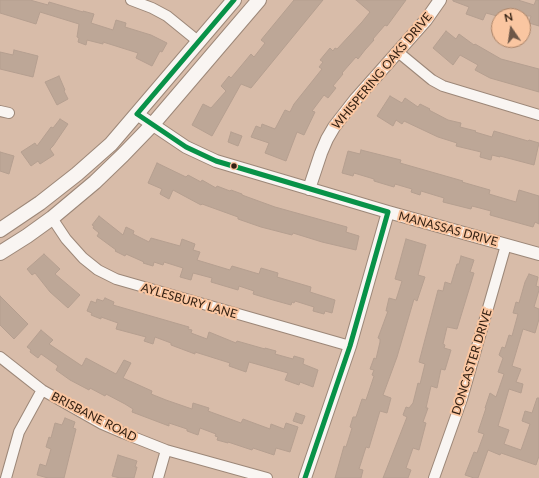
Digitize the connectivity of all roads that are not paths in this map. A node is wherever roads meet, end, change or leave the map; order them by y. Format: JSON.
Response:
{"nodes":[{"id":1,"x":131,"y":0,"type":"edge"},
{"id":2,"x":234,"y":0,"type":"edge"},
{"id":3,"x":259,"y":0,"type":"edge"},
{"id":4,"x":440,"y":0,"type":"edge"},
{"id":5,"x":199,"y":42,"type":"junction"},
{"id":6,"x":398,"y":52,"type":"junction"},
{"id":7,"x":137,"y":114,"type":"junction"},
{"id":8,"x":539,"y":115,"type":"edge"},
{"id":9,"x":153,"y":124,"type":"junction"},
{"id":10,"x":309,"y":189,"type":"junction"},
{"id":11,"x":388,"y":212,"type":"junction"},
{"id":12,"x":52,"y":218,"type":"junction"},
{"id":13,"x":0,"y":230,"type":"edge"},
{"id":14,"x":506,"y":245,"type":"junction"},
{"id":15,"x":0,"y":253,"type":"edge"},
{"id":16,"x":539,"y":254,"type":"edge"},
{"id":17,"x":350,"y":346,"type":"junction"},
{"id":18,"x":0,"y":357,"type":"edge"},
{"id":19,"x":42,"y":390,"type":"junction"},
{"id":20,"x":166,"y":450,"type":"junction"},
{"id":21,"x":6,"y":478,"type":"edge"},
{"id":22,"x":158,"y":478,"type":"edge"},
{"id":23,"x":267,"y":478,"type":"edge"},
{"id":24,"x":305,"y":478,"type":"edge"},
{"id":25,"x":434,"y":478,"type":"edge"}],
"edges":[{"from":1,"to":5,"type":"street"},
{"from":2,"to":5,"type":"main road"},
{"from":3,"to":9,"type":"main road"},
{"from":4,"to":6,"type":"street","name":"WHISPERING OAKS DRIVE"},
{"from":5,"to":7,"type":"main road"},
{"from":6,"to":8,"type":"street"},
{"from":6,"to":10,"type":"street","name":"WHISPERING OAKS DRIVE"},
{"from":7,"to":9,"type":"street","name":"MANASSAS DRIVE"},
{"from":7,"to":13,"type":"main road"},
{"from":9,"to":10,"type":"street","name":"MANASSAS DRIVE"},
{"from":9,"to":12,"type":"main road"},
{"from":10,"to":11,"type":"street","name":"MANASSAS DRIVE"},
{"from":11,"to":14,"type":"street","name":"MANASSAS DRIVE"},
{"from":11,"to":17,"type":"street"},
{"from":12,"to":15,"type":"main road"},
{"from":12,"to":17,"type":"street","name":"AYLESBURY LANE"},
{"from":14,"to":16,"type":"street","name":"MANASSAS DRIVE"},
{"from":14,"to":25,"type":"street","name":"DONCASTER DRIVE"},
{"from":17,"to":24,"type":"street"},
{"from":18,"to":19,"type":"street","name":"BRISBANE ROAD"},
{"from":19,"to":20,"type":"street","name":"BRISBANE ROAD"},
{"from":19,"to":21,"type":"street"},
{"from":20,"to":22,"type":"street"},
{"from":20,"to":23,"type":"street","name":"BRISBANE ROAD"}]}
